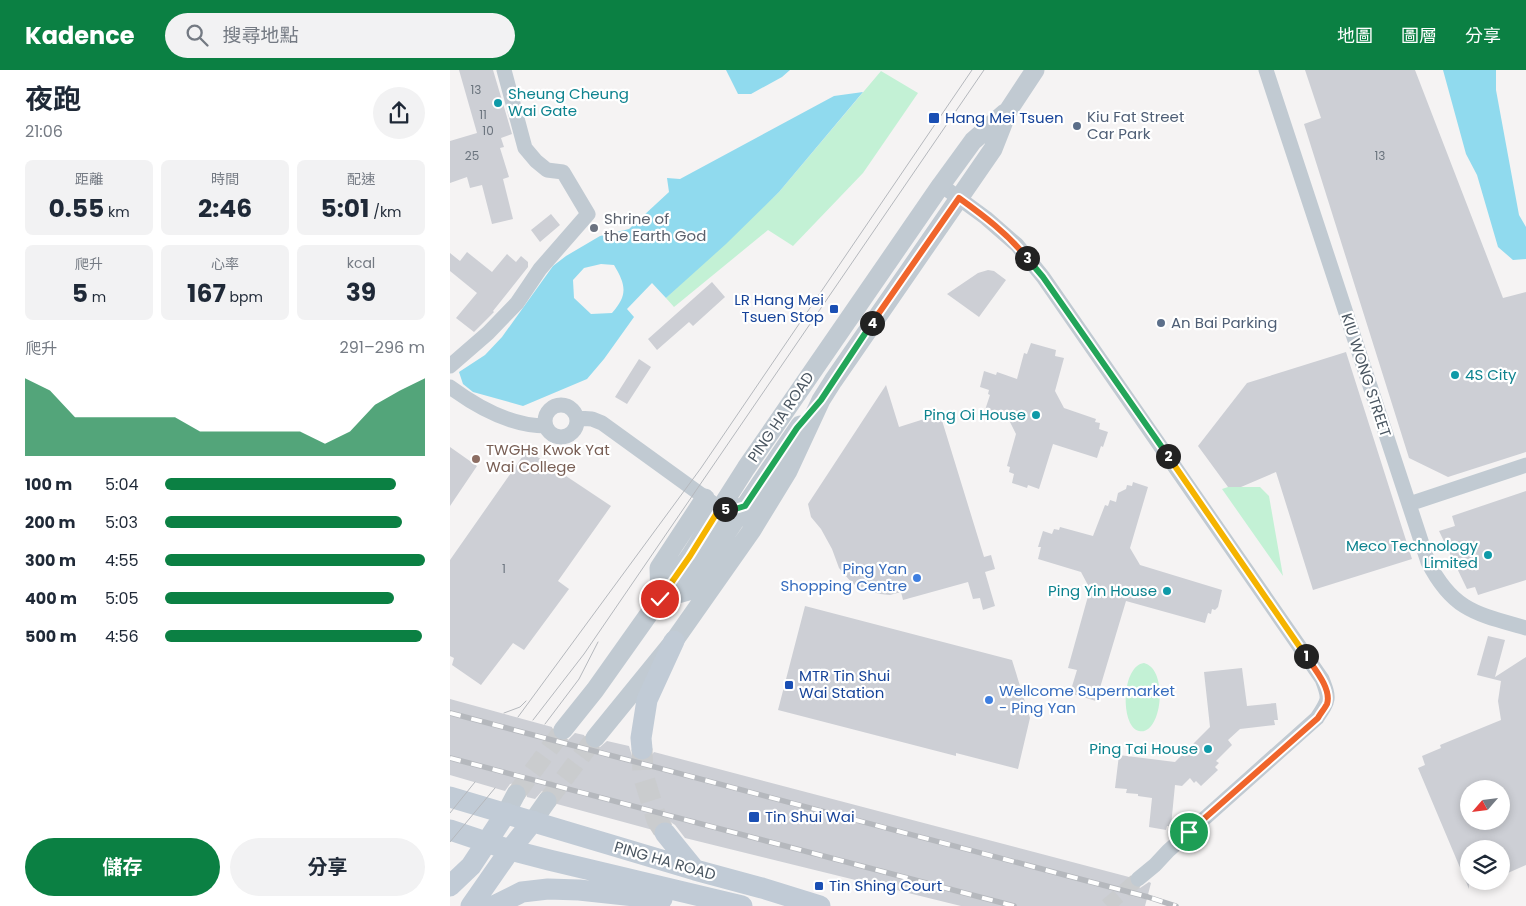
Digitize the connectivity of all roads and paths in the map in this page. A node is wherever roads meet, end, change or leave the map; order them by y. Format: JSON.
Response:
{"nodes":[{"id":1,"x":504,"y":70,"type":"edge"},
{"id":2,"x":1035,"y":70,"type":"edge"},
{"id":3,"x":1266,"y":70,"type":"edge"},
{"id":4,"x":1008,"y":111,"type":"junction"},
{"id":5,"x":941,"y":185,"type":"junction"},
{"id":6,"x":959,"y":198,"type":"junction"},
{"id":7,"x":450,"y":366,"type":"edge"},
{"id":8,"x":450,"y":387,"type":"edge"},
{"id":9,"x":821,"y":400,"type":"junction"},
{"id":10,"x":577,"y":418,"type":"junction"},
{"id":11,"x":546,"y":426,"type":"junction"},
{"id":12,"x":1526,"y":466,"type":"edge"},
{"id":13,"x":716,"y":503,"type":"junction"},
{"id":14,"x":1409,"y":504,"type":"junction"},
{"id":15,"x":740,"y":512,"type":"junction"},
{"id":16,"x":762,"y":513,"type":"junction"},
{"id":17,"x":752,"y":530,"type":"junction"},
{"id":18,"x":660,"y":599,"type":"junction"},
{"id":19,"x":1526,"y":628,"type":"edge"},
{"id":20,"x":674,"y":642,"type":"junction"},
{"id":21,"x":563,"y":730,"type":"tunnel mouth"},
{"id":22,"x":595,"y":738,"type":"tunnel mouth"},
{"id":23,"x":642,"y":749,"type":"tunnel mouth"},
{"id":24,"x":516,"y":794,"type":"tunnel mouth"},
{"id":25,"x":450,"y":797,"type":"edge"},
{"id":26,"x":547,"y":801,"type":"tunnel mouth"},
{"id":27,"x":506,"y":813,"type":"junction"},
{"id":28,"x":533,"y":821,"type":"junction"},
{"id":29,"x":450,"y":830,"type":"edge"},
{"id":30,"x":665,"y":833,"type":"tunnel mouth"},
{"id":31,"x":487,"y":843,"type":"junction"},
{"id":32,"x":510,"y":850,"type":"junction"},
{"id":33,"x":695,"y":870,"type":"junction"},
{"id":34,"x":1138,"y":879,"type":"tunnel mouth"},
{"id":35,"x":450,"y":886,"type":"edge"},
{"id":36,"x":471,"y":906,"type":"edge"},
{"id":37,"x":494,"y":906,"type":"edge"},
{"id":38,"x":717,"y":906,"type":"edge"},
{"id":39,"x":742,"y":906,"type":"edge"},
{"id":40,"x":820,"y":906,"type":"edge"}],
"edges":[{"from":1,"to":7,"type":"street"},
{"from":2,"to":4,"type":"street","name":"PING HA ROAD"},
{"from":3,"to":14,"type":"street","name":"KIU WONG STREET"},
{"from":4,"to":5,"type":"street","name":"PING HA ROAD"},
{"from":4,"to":6,"type":"street","name":"PING HA ROAD"},
{"from":5,"to":6,"type":"street"},
{"from":5,"to":13,"type":"street","name":"PING HA ROAD"},
{"from":6,"to":9,"type":"street","name":"PING HA ROAD"},
{"from":6,"to":34,"type":"street"},
{"from":8,"to":11,"type":"street"},
{"from":9,"to":15,"type":"street"},
{"from":9,"to":16,"type":"street","name":"PING HA ROAD"},
{"from":10,"to":11,"type":"street"},
{"from":10,"to":11,"type":"street"},
{"from":10,"to":13,"type":"street"},
{"from":12,"to":14,"type":"street"},
{"from":13,"to":15,"type":"street"},
{"from":13,"to":18,"type":"street","name":"PING HA ROAD"},
{"from":14,"to":19,"type":"street","name":"KIU WONG STREET"},
{"from":15,"to":16,"type":"street"},
{"from":15,"to":17,"type":"street"},
{"from":15,"to":18,"type":"street"},
{"from":16,"to":17,"type":"street","name":"PING HA ROAD"},
{"from":17,"to":20,"type":"street","name":"PING HA ROAD"},
{"from":18,"to":21,"type":"street","name":"PING HA ROAD"},
{"from":20,"to":22,"type":"street","name":"PING HA ROAD"},
{"from":20,"to":23,"type":"main road"},
{"from":24,"to":27,"type":"street"},
{"from":25,"to":27,"type":"main road","name":"PING HA ROAD"},
{"from":26,"to":28,"type":"street"},
{"from":27,"to":28,"type":"main road","name":"PING HA ROAD"},
{"from":27,"to":31,"type":"main road"},
{"from":28,"to":32,"type":"main road"},
{"from":28,"to":33,"type":"main road","name":"PING HA ROAD"},
{"from":29,"to":31,"type":"main road","name":"PING HA ROAD"},
{"from":30,"to":33,"type":"main road"},
{"from":31,"to":32,"type":"main road","name":"PING HA ROAD"},
{"from":31,"to":35,"type":"main road"},
{"from":32,"to":36,"type":"main road"},
{"from":32,"to":39,"type":"main road","name":"PING HA ROAD"},
{"from":33,"to":40,"type":"main road","name":"PING HA ROAD"},
{"from":37,"to":38,"type":"main road"}]}
